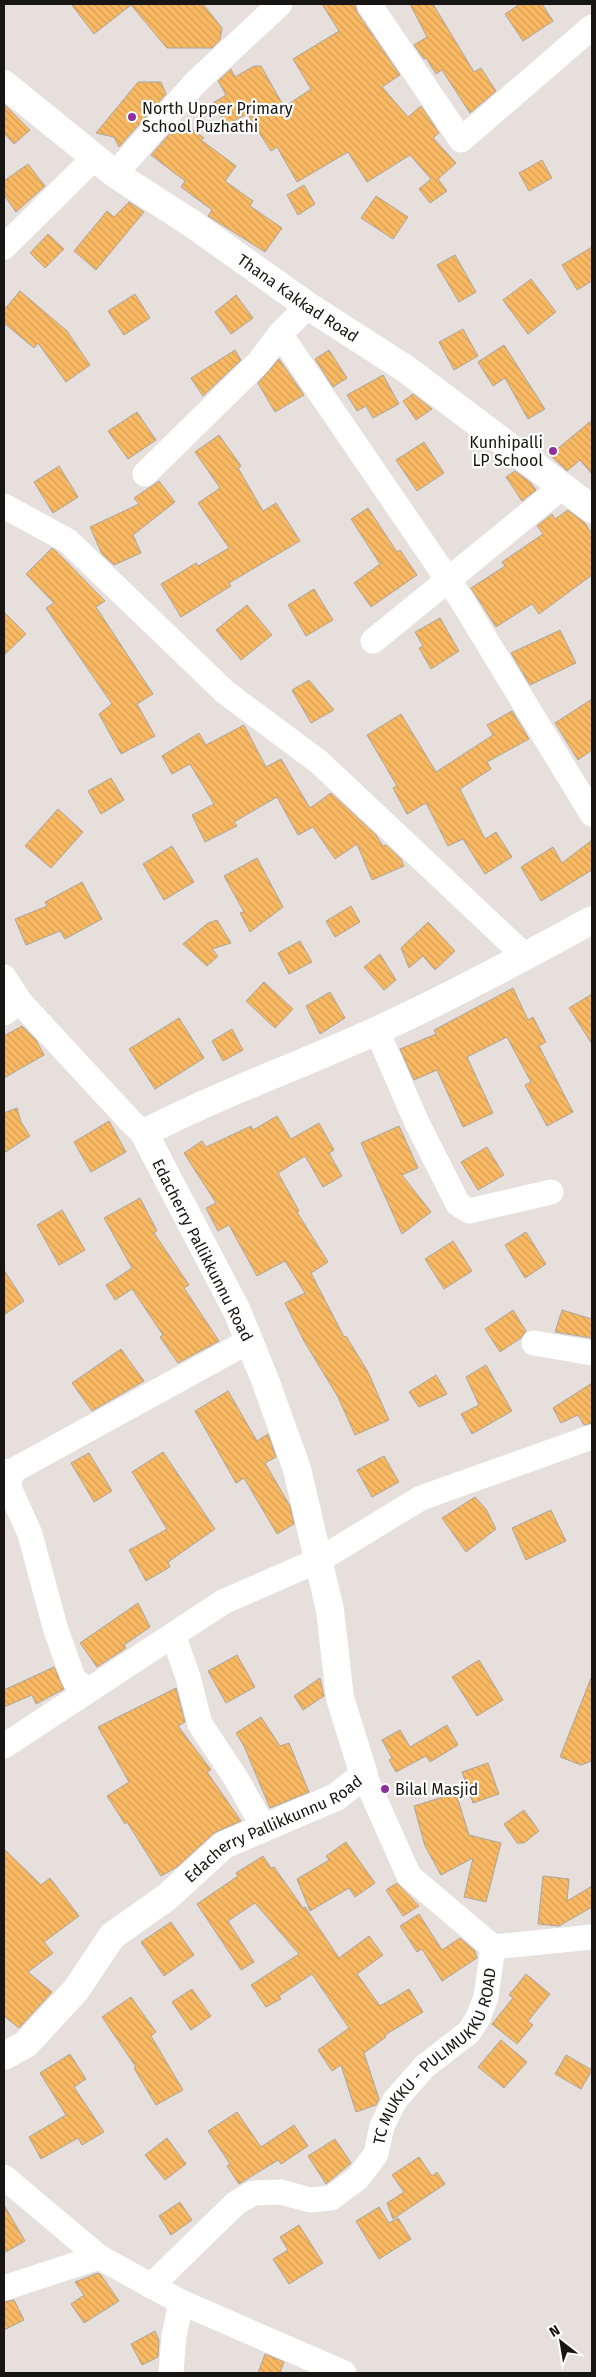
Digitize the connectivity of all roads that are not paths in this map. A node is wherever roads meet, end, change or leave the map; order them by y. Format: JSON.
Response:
{"nodes":[{"id":1,"x":280,"y":4,"type":"edge"},
{"id":2,"x":369,"y":4,"type":"edge"},
{"id":3,"x":592,"y":27,"type":"edge"},
{"id":4,"x":4,"y":84,"type":"edge"},
{"id":5,"x":105,"y":166,"type":"junction"},
{"id":6,"x":4,"y":247,"type":"edge"},
{"id":7,"x":308,"y":306,"type":"junction"},
{"id":8,"x":280,"y":334,"type":"junction"},
{"id":9,"x":145,"y":474,"type":"dead end"},
{"id":10,"x":562,"y":487,"type":"junction"},
{"id":11,"x":4,"y":506,"type":"edge"},
{"id":12,"x":592,"y":509,"type":"edge"},
{"id":13,"x":449,"y":581,"type":"junction"},
{"id":14,"x":373,"y":641,"type":"dead end"},
{"id":15,"x":592,"y":814,"type":"edge"},
{"id":16,"x":592,"y":920,"type":"edge"},
{"id":17,"x":525,"y":956,"type":"junction"},
{"id":18,"x":4,"y":978,"type":"edge"},
{"id":19,"x":12,"y":1007,"type":"edge"},
{"id":20,"x":376,"y":1031,"type":"junction"},
{"id":21,"x":144,"y":1133,"type":"junction"},
{"id":22,"x":551,"y":1192,"type":"dead end"},
{"id":23,"x":249,"y":1340,"type":"junction"},
{"id":24,"x":534,"y":1343,"type":"dead end"},
{"id":25,"x":592,"y":1353,"type":"edge"},
{"id":26,"x":592,"y":1437,"type":"edge"},
{"id":27,"x":8,"y":1471,"type":"edge"},
{"id":28,"x":318,"y":1560,"type":"junction"},
{"id":29,"x":173,"y":1635,"type":"junction"},
{"id":30,"x":88,"y":1690,"type":"junction"},
{"id":31,"x":4,"y":1746,"type":"edge"},
{"id":32,"x":364,"y":1774,"type":"junction"},
{"id":33,"x":264,"y":1828,"type":"junction"},
{"id":34,"x":592,"y":1937,"type":"edge"},
{"id":35,"x":493,"y":1947,"type":"junction"},
{"id":36,"x":4,"y":2056,"type":"edge"},
{"id":37,"x":4,"y":2177,"type":"edge"},
{"id":38,"x":99,"y":2257,"type":"junction"},
{"id":39,"x":152,"y":2286,"type":"junction"},
{"id":40,"x":4,"y":2288,"type":"edge"},
{"id":41,"x":181,"y":2302,"type":"junction"},
{"id":42,"x":171,"y":2373,"type":"edge"},
{"id":43,"x":344,"y":2373,"type":"edge"}],
"edges":[{"from":1,"to":5,"type":"street"},
{"from":2,"to":3,"type":"street"},
{"from":4,"to":5,"type":"main road","name":"Thana Kakkad Road"},
{"from":5,"to":6,"type":"street"},
{"from":5,"to":7,"type":"main road","name":"Thana Kakkad Road"},
{"from":7,"to":8,"type":"street"},
{"from":7,"to":10,"type":"main road","name":"Thana Kakkad Road"},
{"from":8,"to":9,"type":"street"},
{"from":8,"to":13,"type":"street"},
{"from":10,"to":12,"type":"main road","name":"Thana Kakkad Road"},
{"from":10,"to":13,"type":"street"},
{"from":11,"to":17,"type":"street"},
{"from":13,"to":14,"type":"street"},
{"from":13,"to":15,"type":"street"},
{"from":16,"to":17,"type":"main road"},
{"from":17,"to":20,"type":"main road"},
{"from":18,"to":19,"type":"street"},
{"from":19,"to":21,"type":"street"},
{"from":20,"to":21,"type":"main road"},
{"from":20,"to":22,"type":"street"},
{"from":21,"to":23,"type":"main road","name":"Edacherry Pallikkunnu Road"},
{"from":23,"to":27,"type":"street"},
{"from":23,"to":28,"type":"main road","name":"Edacherry Pallikkunnu Road"},
{"from":24,"to":25,"type":"street"},
{"from":26,"to":28,"type":"street"},
{"from":27,"to":30,"type":"street"},
{"from":28,"to":29,"type":"street"},
{"from":28,"to":32,"type":"main road","name":"Edacherry Pallikkunnu Road"},
{"from":29,"to":30,"type":"street"},
{"from":29,"to":33,"type":"street"},
{"from":30,"to":31,"type":"street"},
{"from":32,"to":33,"type":"main road","name":"Edacherry Pallikkunnu Road"},
{"from":32,"to":35,"type":"street"},
{"from":33,"to":36,"type":"main road","name":"Edacherry Pallikkunnu Road"},
{"from":34,"to":35,"type":"street"},
{"from":35,"to":39,"type":"street","name":"TC MUKKU - PULIMUKKU ROAD"},
{"from":37,"to":38,"type":"street"},
{"from":38,"to":39,"type":"street"},
{"from":38,"to":40,"type":"street"},
{"from":39,"to":41,"type":"street"},
{"from":41,"to":42,"type":"street"},
{"from":41,"to":43,"type":"street"}]}
